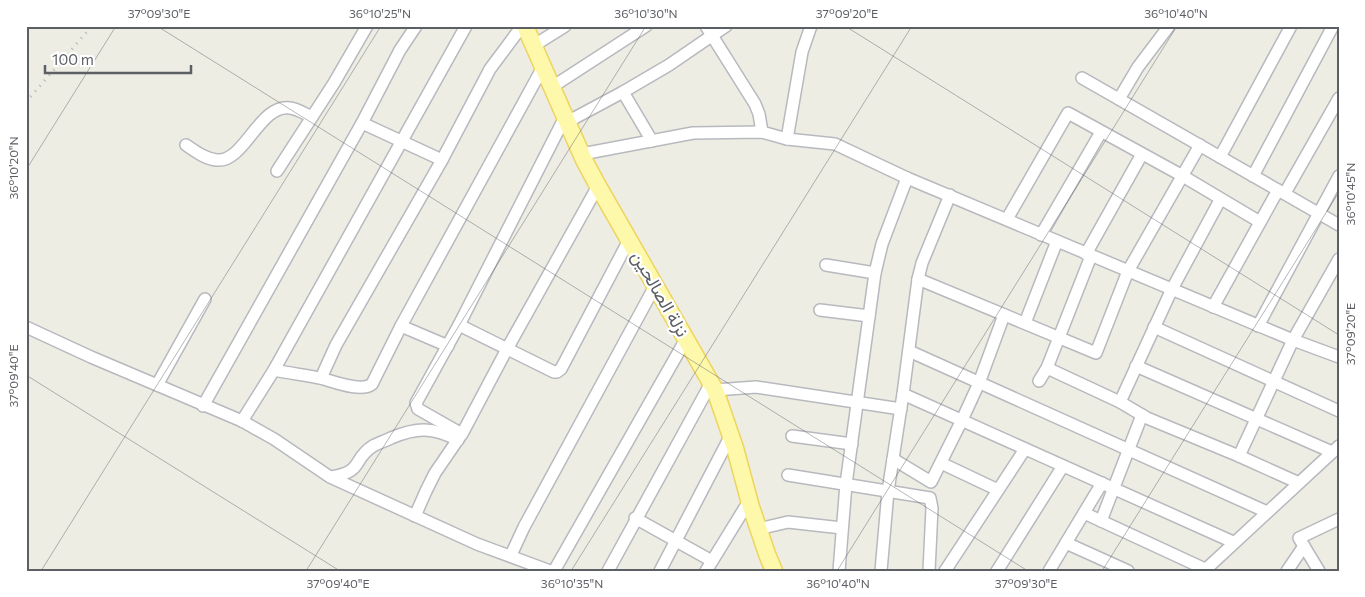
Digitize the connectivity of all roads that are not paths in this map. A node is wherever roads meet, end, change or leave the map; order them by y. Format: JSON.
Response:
{"nodes":[{"id":1,"x":367,"y":26,"type":"edge"},
{"id":2,"x":416,"y":26,"type":"edge"},
{"id":3,"x":466,"y":26,"type":"edge"},
{"id":4,"x":524,"y":26,"type":"edge"},
{"id":5,"x":565,"y":26,"type":"edge"},
{"id":6,"x":646,"y":26,"type":"edge"},
{"id":7,"x":726,"y":26,"type":"edge"},
{"id":8,"x":811,"y":26,"type":"edge"},
{"id":9,"x":1169,"y":26,"type":"edge"},
{"id":10,"x":1291,"y":26,"type":"edge"},
{"id":11,"x":1333,"y":26,"type":"edge"},
{"id":12,"x":709,"y":31,"type":"edge"},
{"id":13,"x":534,"y":46,"type":"junction"},
{"id":14,"x":543,"y":67,"type":"junction"},
{"id":15,"x":1082,"y":78,"type":"dead end"},
{"id":16,"x":552,"y":87,"type":"junction"},
{"id":17,"x":623,"y":92,"type":"junction"},
{"id":18,"x":1339,"y":98,"type":"edge"},
{"id":19,"x":1119,"y":99,"type":"junction"},
{"id":20,"x":312,"y":117,"type":"junction"},
{"id":21,"x":566,"y":120,"type":"junction"},
{"id":22,"x":362,"y":123,"type":"junction"},
{"id":23,"x":762,"y":132,"type":"junction"},
{"id":24,"x":1101,"y":132,"type":"junction"},
{"id":25,"x":787,"y":139,"type":"junction"},
{"id":26,"x":652,"y":141,"type":"junction"},
{"id":27,"x":402,"y":142,"type":"junction"},
{"id":28,"x":186,"y":145,"type":"dead end"},
{"id":29,"x":1200,"y":145,"type":"junction"},
{"id":30,"x":582,"y":154,"type":"junction"},
{"id":31,"x":1142,"y":154,"type":"junction"},
{"id":32,"x":1220,"y":157,"type":"junction"},
{"id":33,"x":442,"y":160,"type":"junction"},
{"id":34,"x":277,"y":171,"type":"dead end"},
{"id":35,"x":1181,"y":175,"type":"junction"},
{"id":36,"x":1253,"y":176,"type":"junction"},
{"id":37,"x":1339,"y":176,"type":"edge"},
{"id":38,"x":907,"y":178,"type":"junction"},
{"id":39,"x":598,"y":186,"type":"junction"},
{"id":40,"x":1282,"y":192,"type":"junction"},
{"id":41,"x":950,"y":195,"type":"junction"},
{"id":42,"x":1220,"y":200,"type":"junction"},
{"id":43,"x":1319,"y":214,"type":"junction"},
{"id":44,"x":1007,"y":219,"type":"junction"},
{"id":45,"x":1260,"y":222,"type":"junction"},
{"id":46,"x":1339,"y":225,"type":"edge"},
{"id":47,"x":1041,"y":235,"type":"junction"},
{"id":48,"x":629,"y":240,"type":"junction"},
{"id":49,"x":1057,"y":241,"type":"junction"},
{"id":50,"x":1089,"y":255,"type":"junction"},
{"id":51,"x":1339,"y":260,"type":"edge"},
{"id":52,"x":826,"y":265,"type":"dead end"},
{"id":53,"x":1128,"y":270,"type":"junction"},
{"id":54,"x":875,"y":273,"type":"junction"},
{"id":55,"x":918,"y":279,"type":"junction"},
{"id":56,"x":655,"y":286,"type":"junction"},
{"id":57,"x":1172,"y":289,"type":"junction"},
{"id":58,"x":205,"y":299,"type":"dead end"},
{"id":59,"x":1213,"y":307,"type":"junction"},
{"id":60,"x":820,"y":310,"type":"dead end"},
{"id":61,"x":1004,"y":314,"type":"junction"},
{"id":62,"x":869,"y":316,"type":"junction"},
{"id":63,"x":1025,"y":323,"type":"junction"},
{"id":64,"x":459,"y":325,"type":"junction"},
{"id":65,"x":401,"y":326,"type":"junction"},
{"id":66,"x":1258,"y":326,"type":"junction"},
{"id":67,"x":26,"y":327,"type":"edge"},
{"id":68,"x":1154,"y":327,"type":"junction"},
{"id":69,"x":1058,"y":337,"type":"junction"},
{"id":70,"x":686,"y":339,"type":"junction"},
{"id":71,"x":1293,"y":340,"type":"junction"},
{"id":72,"x":448,"y":346,"type":"junction"},
{"id":73,"x":507,"y":349,"type":"junction"},
{"id":74,"x":909,"y":351,"type":"junction"},
{"id":75,"x":1338,"y":356,"type":"edge"},
{"id":76,"x":1136,"y":366,"type":"junction"},
{"id":77,"x":1047,"y":368,"type":"junction"},
{"id":78,"x":274,"y":370,"type":"junction"},
{"id":79,"x":321,"y":378,"type":"junction"},
{"id":80,"x":1039,"y":381,"type":"dead end"},
{"id":81,"x":1274,"y":382,"type":"junction"},
{"id":82,"x":979,"y":383,"type":"junction"},
{"id":83,"x":157,"y":385,"type":"junction"},
{"id":84,"x":713,"y":387,"type":"junction"},
{"id":85,"x":903,"y":394,"type":"junction"},
{"id":86,"x":1120,"y":402,"type":"junction"},
{"id":87,"x":857,"y":403,"type":"junction"},
{"id":88,"x":203,"y":406,"type":"junction"},
{"id":89,"x":901,"y":408,"type":"junction"},
{"id":90,"x":1339,"y":411,"type":"edge"},
{"id":91,"x":1142,"y":415,"type":"junction"},
{"id":92,"x":1257,"y":419,"type":"junction"},
{"id":93,"x":962,"y":420,"type":"junction"},
{"id":94,"x":242,"y":422,"type":"junction"},
{"id":95,"x":731,"y":435,"type":"junction"},
{"id":96,"x":792,"y":436,"type":"dead end"},
{"id":97,"x":460,"y":437,"type":"junction"},
{"id":98,"x":852,"y":444,"type":"junction"},
{"id":99,"x":1026,"y":449,"type":"junction"},
{"id":100,"x":1128,"y":449,"type":"junction"},
{"id":101,"x":1335,"y":449,"type":"edge"},
{"id":102,"x":1239,"y":456,"type":"junction"},
{"id":103,"x":893,"y":459,"type":"junction"},
{"id":104,"x":941,"y":463,"type":"junction"},
{"id":105,"x":1063,"y":466,"type":"junction"},
{"id":106,"x":788,"y":475,"type":"dead end"},
{"id":107,"x":330,"y":478,"type":"junction"},
{"id":108,"x":1102,"y":483,"type":"junction"},
{"id":109,"x":1299,"y":483,"type":"junction"},
{"id":110,"x":846,"y":484,"type":"junction"},
{"id":111,"x":1114,"y":489,"type":"junction"},
{"id":112,"x":888,"y":490,"type":"junction"},
{"id":113,"x":998,"y":490,"type":"junction"},
{"id":114,"x":749,"y":501,"type":"junction"},
{"id":115,"x":1267,"y":512,"type":"junction"},
{"id":116,"x":1084,"y":513,"type":"junction"},
{"id":117,"x":415,"y":516,"type":"junction"},
{"id":118,"x":635,"y":518,"type":"junction"},
{"id":119,"x":1339,"y":519,"type":"edge"},
{"id":120,"x":1101,"y":522,"type":"junction"},
{"id":121,"x":842,"y":528,"type":"junction"},
{"id":122,"x":758,"y":529,"type":"junction"},
{"id":123,"x":676,"y":540,"type":"junction"},
{"id":124,"x":1233,"y":542,"type":"junction"},
{"id":125,"x":1066,"y":544,"type":"junction"},
{"id":126,"x":1304,"y":546,"type":"junction"},
{"id":127,"x":511,"y":555,"type":"junction"},
{"id":128,"x":709,"y":566,"type":"edge"},
{"id":129,"x":1102,"y":566,"type":"edge"},
{"id":130,"x":1204,"y":570,"type":"edge"},
{"id":131,"x":550,"y":571,"type":"edge"},
{"id":132,"x":554,"y":571,"type":"edge"},
{"id":133,"x":608,"y":571,"type":"edge"},
{"id":134,"x":660,"y":571,"type":"edge"},
{"id":135,"x":774,"y":571,"type":"edge"},
{"id":136,"x":838,"y":571,"type":"edge"},
{"id":137,"x":881,"y":571,"type":"edge"},
{"id":138,"x":929,"y":571,"type":"edge"},
{"id":139,"x":946,"y":571,"type":"edge"},
{"id":140,"x":997,"y":571,"type":"edge"},
{"id":141,"x":1049,"y":571,"type":"edge"},
{"id":142,"x":1128,"y":571,"type":"edge"},
{"id":143,"x":1287,"y":571,"type":"edge"},
{"id":144,"x":1319,"y":571,"type":"edge"}],
"edges":[{"from":1,"to":20,"type":"street"},
{"from":2,"to":22,"type":"street"},
{"from":3,"to":27,"type":"street"},
{"from":4,"to":13,"type":"main road","name":"نزلة الصالحين"},
{"from":4,"to":33,"type":"street"},
{"from":5,"to":13,"type":"street"},
{"from":6,"to":16,"type":"street"},
{"from":7,"to":12,"type":"street"},
{"from":8,"to":25,"type":"street"},
{"from":9,"to":19,"type":"street"},
{"from":10,"to":32,"type":"street"},
{"from":11,"to":36,"type":"street"},
{"from":12,"to":17,"type":"street"},
{"from":12,"to":23,"type":"street"},
{"from":13,"to":14,"type":"main road","name":"نزلة الصالحين"},
{"from":14,"to":16,"type":"main road","name":"نزلة الصالحين"},
{"from":14,"to":65,"type":"street"},
{"from":15,"to":19,"type":"street"},
{"from":16,"to":21,"type":"main road","name":"نزلة الصالحين"},
{"from":17,"to":21,"type":"street"},
{"from":17,"to":26,"type":"street"},
{"from":18,"to":40,"type":"street"},
{"from":19,"to":29,"type":"street"},
{"from":20,"to":28,"type":"street"},
{"from":20,"to":34,"type":"street"},
{"from":21,"to":30,"type":"main road","name":"نزلة الصالحين"},
{"from":21,"to":64,"type":"street"},
{"from":22,"to":27,"type":"street"},
{"from":22,"to":88,"type":"street"},
{"from":23,"to":25,"type":"street"},
{"from":23,"to":26,"type":"street"},
{"from":24,"to":31,"type":"street"},
{"from":24,"to":44,"type":"street"},
{"from":24,"to":47,"type":"street"},
{"from":25,"to":38,"type":"street"},
{"from":26,"to":30,"type":"street"},
{"from":27,"to":33,"type":"street"},
{"from":27,"to":78,"type":"street"},
{"from":29,"to":32,"type":"street"},
{"from":29,"to":35,"type":"street"},
{"from":30,"to":39,"type":"main road","name":"نزلة الصالحين"},
{"from":31,"to":35,"type":"street"},
{"from":31,"to":50,"type":"street"},
{"from":32,"to":36,"type":"street"},
{"from":33,"to":79,"type":"street"},
{"from":35,"to":42,"type":"street"},
{"from":35,"to":53,"type":"street"},
{"from":36,"to":40,"type":"street"},
{"from":37,"to":43,"type":"street"},
{"from":38,"to":41,"type":"street"},
{"from":38,"to":54,"type":"street"},
{"from":39,"to":48,"type":"main road","name":"نزلة الصالحين"},
{"from":39,"to":73,"type":"street"},
{"from":40,"to":43,"type":"street"},
{"from":40,"to":45,"type":"street"},
{"from":41,"to":44,"type":"street"},
{"from":41,"to":55,"type":"street"},
{"from":42,"to":45,"type":"street"},
{"from":42,"to":57,"type":"street"},
{"from":43,"to":46,"type":"street"},
{"from":43,"to":66,"type":"street"},
{"from":44,"to":47,"type":"street"},
{"from":45,"to":59,"type":"street"},
{"from":47,"to":49,"type":"street"},
{"from":48,"to":56,"type":"main road","name":"نزلة الصالحين"},
{"from":48,"to":73,"type":"street"},
{"from":49,"to":50,"type":"street"},
{"from":49,"to":63,"type":"street"},
{"from":50,"to":53,"type":"street"},
{"from":50,"to":69,"type":"street"},
{"from":51,"to":71,"type":"street"},
{"from":52,"to":54,"type":"street"},
{"from":53,"to":57,"type":"street"},
{"from":53,"to":69,"type":"street"},
{"from":54,"to":62,"type":"street"},
{"from":55,"to":61,"type":"street"},
{"from":55,"to":74,"type":"street"},
{"from":56,"to":70,"type":"main road","name":"نزلة الصالحين"},
{"from":56,"to":127,"type":"street"},
{"from":57,"to":59,"type":"street"},
{"from":57,"to":68,"type":"street"},
{"from":58,"to":83,"type":"street"},
{"from":59,"to":66,"type":"street"},
{"from":60,"to":62,"type":"street"},
{"from":61,"to":63,"type":"street"},
{"from":61,"to":82,"type":"street"},
{"from":62,"to":87,"type":"street"},
{"from":63,"to":69,"type":"street"},
{"from":64,"to":72,"type":"street"},
{"from":64,"to":73,"type":"street"},
{"from":65,"to":72,"type":"street"},
{"from":65,"to":79,"type":"street"},
{"from":66,"to":71,"type":"street"},
{"from":67,"to":83,"type":"street"},
{"from":68,"to":76,"type":"street"},
{"from":68,"to":81,"type":"street"},
{"from":69,"to":77,"type":"street"},
{"from":70,"to":84,"type":"main road","name":"نزلة الصالحين"},
{"from":70,"to":132,"type":"street"},
{"from":71,"to":75,"type":"street"},
{"from":71,"to":81,"type":"street"},
{"from":72,"to":97,"type":"street"},
{"from":73,"to":97,"type":"street"},
{"from":74,"to":82,"type":"street"},
{"from":74,"to":85,"type":"street"},
{"from":76,"to":86,"type":"street"},
{"from":76,"to":92,"type":"street"},
{"from":77,"to":80,"type":"street"},
{"from":77,"to":86,"type":"street"},
{"from":78,"to":79,"type":"street"},
{"from":78,"to":94,"type":"street"},
{"from":81,"to":90,"type":"street"},
{"from":81,"to":92,"type":"street"},
{"from":82,"to":93,"type":"street"},
{"from":82,"to":100,"type":"street"},
{"from":83,"to":88,"type":"street"},
{"from":84,"to":87,"type":"street"},
{"from":84,"to":95,"type":"main road","name":"نزلة الصالحين"},
{"from":84,"to":118,"type":"street"},
{"from":85,"to":89,"type":"street"},
{"from":85,"to":93,"type":"street"},
{"from":86,"to":91,"type":"street"},
{"from":87,"to":89,"type":"street"},
{"from":87,"to":98,"type":"street"},
{"from":88,"to":94,"type":"street"},
{"from":89,"to":103,"type":"street"},
{"from":91,"to":100,"type":"street"},
{"from":91,"to":102,"type":"street"},
{"from":92,"to":101,"type":"street"},
{"from":92,"to":102,"type":"street"},
{"from":93,"to":99,"type":"street"},
{"from":93,"to":104,"type":"street"},
{"from":94,"to":107,"type":"street"},
{"from":95,"to":114,"type":"main road","name":"نزلة الصالحين"},
{"from":95,"to":123,"type":"street"},
{"from":96,"to":98,"type":"street"},
{"from":97,"to":107,"type":"street"},
{"from":97,"to":117,"type":"street"},
{"from":98,"to":110,"type":"street"},
{"from":99,"to":105,"type":"street"},
{"from":99,"to":113,"type":"street"},
{"from":100,"to":111,"type":"street"},
{"from":100,"to":115,"type":"street"},
{"from":101,"to":109,"type":"street"},
{"from":102,"to":109,"type":"street"},
{"from":103,"to":104,"type":"street"},
{"from":103,"to":112,"type":"street"},
{"from":104,"to":113,"type":"street"},
{"from":105,"to":108,"type":"street"},
{"from":105,"to":140,"type":"street"},
{"from":106,"to":110,"type":"street"},
{"from":107,"to":117,"type":"street"},
{"from":108,"to":111,"type":"street"},
{"from":108,"to":116,"type":"street"},
{"from":109,"to":115,"type":"street"},
{"from":110,"to":112,"type":"street"},
{"from":110,"to":121,"type":"street"},
{"from":111,"to":120,"type":"street"},
{"from":111,"to":124,"type":"street"},
{"from":112,"to":137,"type":"street"},
{"from":112,"to":138,"type":"street"},
{"from":113,"to":139,"type":"street"},
{"from":114,"to":122,"type":"main road","name":"نزلة الصالحين"},
{"from":114,"to":128,"type":"street"},
{"from":115,"to":124,"type":"street"},
{"from":116,"to":120,"type":"street"},
{"from":116,"to":125,"type":"street"},
{"from":117,"to":127,"type":"street"},
{"from":118,"to":123,"type":"street"},
{"from":118,"to":133,"type":"street"},
{"from":119,"to":126,"type":"street"},
{"from":120,"to":130,"type":"street"},
{"from":121,"to":122,"type":"street"},
{"from":121,"to":136,"type":"street"},
{"from":122,"to":135,"type":"main road","name":"نزلة الصالحين"},
{"from":123,"to":128,"type":"street"},
{"from":123,"to":134,"type":"street"},
{"from":124,"to":130,"type":"street"},
{"from":125,"to":129,"type":"street"},
{"from":125,"to":141,"type":"street"},
{"from":126,"to":143,"type":"street"},
{"from":126,"to":144,"type":"street"},
{"from":127,"to":131,"type":"street"},
{"from":129,"to":142,"type":"street"}]}
